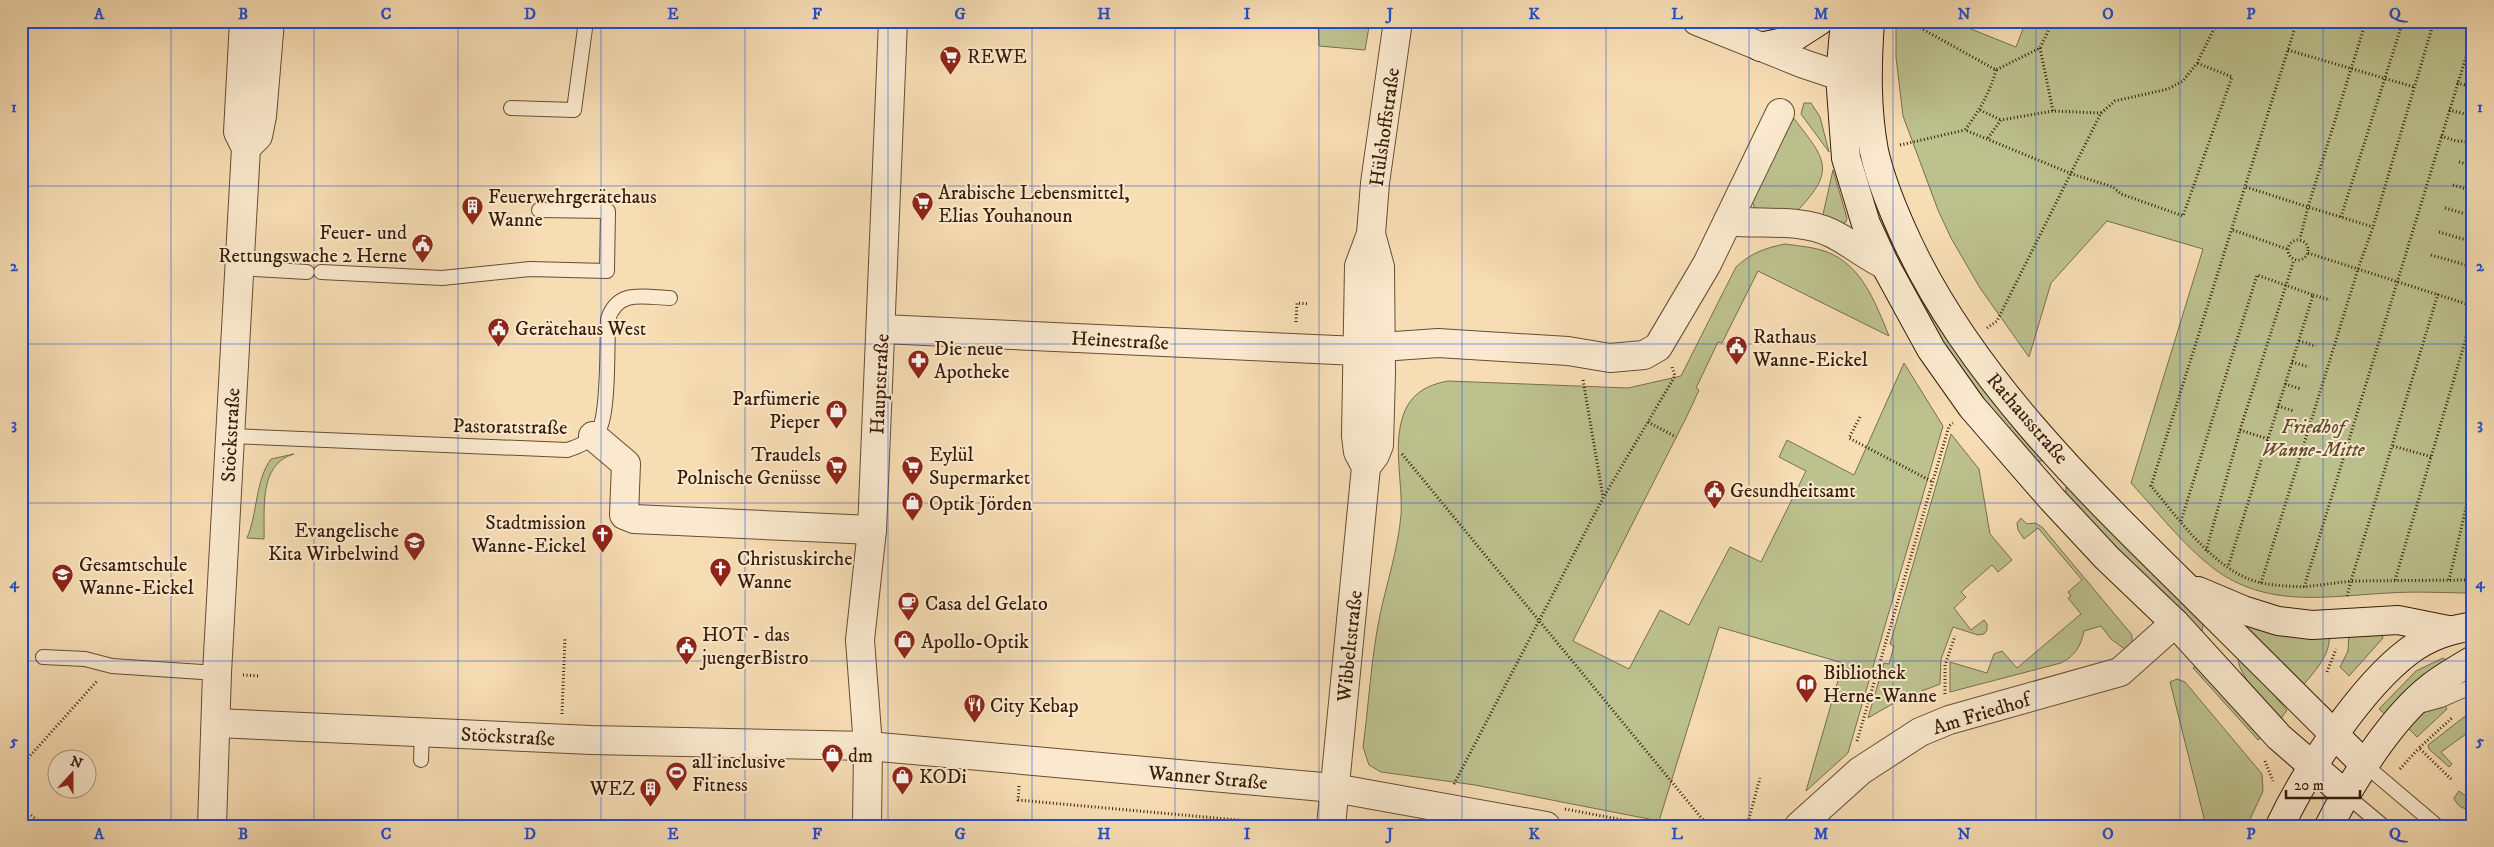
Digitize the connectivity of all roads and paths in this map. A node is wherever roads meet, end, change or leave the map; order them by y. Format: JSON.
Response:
{"nodes":[{"id":1,"x":244,"y":21,"type":"edge"},
{"id":2,"x":270,"y":21,"type":"edge"},
{"id":3,"x":586,"y":21,"type":"edge"},
{"id":4,"x":893,"y":21,"type":"edge"},
{"id":5,"x":1398,"y":21,"type":"edge"},
{"id":6,"x":1696,"y":21,"type":"edge"},
{"id":7,"x":1819,"y":21,"type":"edge"},
{"id":8,"x":1845,"y":21,"type":"edge"},
{"id":9,"x":1870,"y":21,"type":"edge"},
{"id":10,"x":1908,"y":21,"type":"edge"},
{"id":11,"x":2053,"y":21,"type":"edge"},
{"id":12,"x":2218,"y":21,"type":"edge"},
{"id":13,"x":2296,"y":21,"type":"edge"},
{"id":14,"x":2366,"y":21,"type":"edge"},
{"id":15,"x":2403,"y":21,"type":"edge"},
{"id":16,"x":2434,"y":21,"type":"edge"},
{"id":17,"x":2473,"y":34,"type":"edge"},
{"id":18,"x":1760,"y":47,"type":"junction"},
{"id":19,"x":2040,"y":48,"type":"junction"},
{"id":20,"x":2288,"y":50,"type":"junction"},
{"id":21,"x":2197,"y":63,"type":"junction"},
{"id":22,"x":2352,"y":69,"type":"junction"},
{"id":23,"x":1996,"y":70,"type":"junction"},
{"id":24,"x":1840,"y":76,"type":"junction"},
{"id":25,"x":2386,"y":79,"type":"junction"},
{"id":26,"x":1867,"y":80,"type":"junction"},
{"id":27,"x":2457,"y":83,"type":"junction"},
{"id":28,"x":2414,"y":87,"type":"junction"},
{"id":29,"x":2473,"y":88,"type":"edge"},
{"id":30,"x":511,"y":108,"type":"dead end"},
{"id":31,"x":1980,"y":110,"type":"junction"},
{"id":32,"x":2449,"y":110,"type":"junction"},
{"id":33,"x":2053,"y":111,"type":"junction"},
{"id":34,"x":1780,"y":113,"type":"dead end"},
{"id":35,"x":2101,"y":113,"type":"junction"},
{"id":36,"x":2473,"y":116,"type":"edge"},
{"id":37,"x":2002,"y":120,"type":"junction"},
{"id":38,"x":1965,"y":130,"type":"junction"},
{"id":39,"x":2441,"y":136,"type":"junction"},
{"id":40,"x":2473,"y":136,"type":"edge"},
{"id":41,"x":1988,"y":138,"type":"junction"},
{"id":42,"x":2472,"y":142,"type":"edge"},
{"id":43,"x":1900,"y":145,"type":"dead end"},
{"id":44,"x":246,"y":148,"type":"junction"},
{"id":45,"x":2459,"y":162,"type":"dead end"},
{"id":46,"x":2473,"y":166,"type":"edge"},
{"id":47,"x":2072,"y":174,"type":"junction"},
{"id":48,"x":2453,"y":185,"type":"dead end"},
{"id":49,"x":2246,"y":187,"type":"junction"},
{"id":50,"x":2473,"y":191,"type":"edge"},
{"id":51,"x":2308,"y":207,"type":"junction"},
{"id":52,"x":2445,"y":208,"type":"dead end"},
{"id":53,"x":539,"y":210,"type":"dead end"},
{"id":54,"x":2473,"y":216,"type":"edge"},
{"id":55,"x":2341,"y":217,"type":"junction"},
{"id":56,"x":1728,"y":221,"type":"junction"},
{"id":57,"x":2373,"y":227,"type":"junction"},
{"id":58,"x":2233,"y":230,"type":"junction"},
{"id":59,"x":2439,"y":232,"type":"dead end"},
{"id":60,"x":2300,"y":239,"type":"junction"},
{"id":61,"x":2473,"y":242,"type":"edge"},
{"id":62,"x":2287,"y":249,"type":"junction"},
{"id":63,"x":2308,"y":253,"type":"junction"},
{"id":64,"x":2431,"y":255,"type":"dead end"},
{"id":65,"x":2294,"y":260,"type":"junction"},
{"id":66,"x":1885,"y":265,"type":"junction"},
{"id":67,"x":2473,"y":267,"type":"edge"},
{"id":68,"x":239,"y":268,"type":"junction"},
{"id":69,"x":2358,"y":269,"type":"junction"},
{"id":70,"x":2398,"y":282,"type":"junction"},
{"id":71,"x":2287,"y":287,"type":"junction"},
{"id":72,"x":2438,"y":294,"type":"junction"},
{"id":73,"x":2313,"y":295,"type":"junction"},
{"id":74,"x":670,"y":298,"type":"dead end"},
{"id":75,"x":2330,"y":300,"type":"dead end"},
{"id":76,"x":2473,"y":306,"type":"edge"},
{"id":77,"x":2473,"y":314,"type":"edge"},
{"id":78,"x":882,"y":329,"type":"junction"},
{"id":79,"x":2299,"y":341,"type":"junction"},
{"id":80,"x":1966,"y":343,"type":"junction"},
{"id":81,"x":2316,"y":346,"type":"dead end"},
{"id":82,"x":1658,"y":347,"type":"junction"},
{"id":83,"x":1370,"y":349,"type":"junction"},
{"id":84,"x":1576,"y":352,"type":"junction"},
{"id":85,"x":2292,"y":362,"type":"junction"},
{"id":86,"x":2309,"y":367,"type":"dead end"},
{"id":87,"x":2285,"y":384,"type":"junction"},
{"id":88,"x":2301,"y":389,"type":"dead end"},
{"id":89,"x":2278,"y":406,"type":"junction"},
{"id":90,"x":1972,"y":408,"type":"junction"},
{"id":91,"x":2294,"y":411,"type":"dead end"},
{"id":92,"x":1860,"y":417,"type":"dead end"},
{"id":93,"x":1648,"y":422,"type":"junction"},
{"id":94,"x":2240,"y":430,"type":"junction"},
{"id":95,"x":230,"y":436,"type":"junction"},
{"id":96,"x":593,"y":436,"type":"junction"},
{"id":97,"x":1676,"y":437,"type":"dead end"},
{"id":98,"x":2268,"y":439,"type":"junction"},
{"id":99,"x":2393,"y":446,"type":"junction"},
{"id":100,"x":1372,"y":456,"type":"junction"},
{"id":101,"x":2432,"y":457,"type":"junction"},
{"id":102,"x":2065,"y":462,"type":"junction"},
{"id":103,"x":2473,"y":478,"type":"edge"},
{"id":104,"x":1932,"y":482,"type":"junction"},
{"id":105,"x":2038,"y":483,"type":"junction"},
{"id":106,"x":1603,"y":498,"type":"junction"},
{"id":107,"x":2181,"y":521,"type":"junction"},
{"id":108,"x":872,"y":530,"type":"junction"},
{"id":109,"x":2206,"y":551,"type":"junction"},
{"id":110,"x":2228,"y":567,"type":"junction"},
{"id":111,"x":2395,"y":580,"type":"junction"},
{"id":112,"x":2449,"y":580,"type":"junction"},
{"id":113,"x":2473,"y":580,"type":"edge"},
{"id":114,"x":2351,"y":581,"type":"junction"},
{"id":115,"x":2260,"y":583,"type":"junction"},
{"id":116,"x":2185,"y":586,"type":"junction"},
{"id":117,"x":2304,"y":587,"type":"junction"},
{"id":118,"x":1539,"y":622,"type":"junction"},
{"id":119,"x":2175,"y":623,"type":"junction"},
{"id":120,"x":2342,"y":624,"type":"junction"},
{"id":121,"x":2460,"y":628,"type":"edge"},
{"id":122,"x":1955,"y":636,"type":"dead end"},
{"id":123,"x":565,"y":637,"type":"dead end"},
{"id":124,"x":43,"y":657,"type":"dead end"},
{"id":125,"x":2473,"y":660,"type":"edge"},
{"id":126,"x":112,"y":666,"type":"junction"},
{"id":127,"x":229,"y":674,"type":"junction"},
{"id":128,"x":260,"y":676,"type":"dead end"},
{"id":129,"x":2473,"y":686,"type":"edge"},
{"id":130,"x":2409,"y":708,"type":"junction"},
{"id":131,"x":2458,"y":713,"type":"dead end"},
{"id":132,"x":1949,"y":720,"type":"junction"},
{"id":133,"x":216,"y":723,"type":"junction"},
{"id":134,"x":422,"y":732,"type":"junction"},
{"id":135,"x":2334,"y":734,"type":"junction"},
{"id":136,"x":560,"y":739,"type":"junction"},
{"id":137,"x":868,"y":746,"type":"junction"},
{"id":138,"x":421,"y":760,"type":"dead end"},
{"id":139,"x":1021,"y":760,"type":"junction"},
{"id":140,"x":2365,"y":765,"type":"junction"},
{"id":141,"x":21,"y":766,"type":"edge"},
{"id":142,"x":2313,"y":768,"type":"junction"},
{"id":143,"x":1860,"y":771,"type":"junction"},
{"id":144,"x":1760,"y":778,"type":"dead end"},
{"id":145,"x":2451,"y":780,"type":"dead end"},
{"id":146,"x":1453,"y":787,"type":"dead end"},
{"id":147,"x":1334,"y":788,"type":"junction"},
{"id":148,"x":2346,"y":795,"type":"junction"},
{"id":149,"x":21,"y":812,"type":"edge"},
{"id":150,"x":44,"y":826,"type":"edge"},
{"id":151,"x":212,"y":826,"type":"edge"},
{"id":152,"x":866,"y":826,"type":"edge"},
{"id":153,"x":1274,"y":826,"type":"edge"},
{"id":154,"x":1331,"y":826,"type":"edge"},
{"id":155,"x":1546,"y":826,"type":"edge"},
{"id":156,"x":1708,"y":826,"type":"edge"},
{"id":157,"x":1747,"y":826,"type":"edge"},
{"id":158,"x":1799,"y":826,"type":"edge"},
{"id":159,"x":2280,"y":826,"type":"edge"},
{"id":160,"x":2329,"y":826,"type":"edge"},
{"id":161,"x":2383,"y":826,"type":"edge"},
{"id":162,"x":2437,"y":826,"type":"edge"}],
"edges":[{"from":1,"to":44,"type":"street","name":"Stöckstraße"},
{"from":2,"to":44,"type":"street"},
{"from":3,"to":30,"type":"lane"},
{"from":4,"to":78,"type":"street","name":"Hauptstraße"},
{"from":5,"to":83,"type":"street","name":"Hülshoffstraße"},
{"from":6,"to":18,"type":"street"},
{"from":7,"to":18,"type":"street"},
{"from":8,"to":24,"type":"street","name":"Rathausstraße"},
{"from":9,"to":26,"type":"street","name":"Rathausstraße"},
{"from":10,"to":23,"type":"path"},
{"from":11,"to":19,"type":"path"},
{"from":12,"to":21,"type":"path"},
{"from":13,"to":20,"type":"path"},
{"from":14,"to":22,"type":"path"},
{"from":15,"to":25,"type":"path"},
{"from":16,"to":28,"type":"path"},
{"from":17,"to":27,"type":"path"},
{"from":18,"to":24,"type":"street"},
{"from":19,"to":23,"type":"path"},
{"from":19,"to":33,"type":"path"},
{"from":20,"to":22,"type":"path"},
{"from":20,"to":49,"type":"path"},
{"from":21,"to":35,"type":"path"},
{"from":21,"to":47,"type":"path"},
{"from":22,"to":25,"type":"path"},
{"from":22,"to":51,"type":"path"},
{"from":23,"to":31,"type":"path"},
{"from":24,"to":26,"type":"street"},
{"from":24,"to":66,"type":"street","name":"Rathausstraße"},
{"from":25,"to":28,"type":"path"},
{"from":25,"to":55,"type":"path"},
{"from":26,"to":80,"type":"street","name":"Rathausstraße"},
{"from":27,"to":29,"type":"path"},
{"from":27,"to":32,"type":"path"},
{"from":28,"to":57,"type":"path"},
{"from":31,"to":37,"type":"path"},
{"from":31,"to":38,"type":"path"},
{"from":32,"to":36,"type":"path"},
{"from":32,"to":39,"type":"path"},
{"from":33,"to":35,"type":"path"},
{"from":33,"to":37,"type":"path"},
{"from":34,"to":56,"type":"street"},
{"from":35,"to":47,"type":"path"},
{"from":37,"to":41,"type":"path"},
{"from":38,"to":41,"type":"path"},
{"from":38,"to":43,"type":"path"},
{"from":39,"to":42,"type":"path"},
{"from":39,"to":70,"type":"path"},
{"from":40,"to":42,"type":"path"},
{"from":41,"to":47,"type":"path"},
{"from":44,"to":68,"type":"street","name":"Stöckstraße"},
{"from":45,"to":46,"type":"path"},
{"from":47,"to":80,"type":"path"},
{"from":48,"to":50,"type":"path"},
{"from":49,"to":51,"type":"path"},
{"from":49,"to":58,"type":"path"},
{"from":51,"to":55,"type":"path"},
{"from":51,"to":60,"type":"path"},
{"from":52,"to":54,"type":"path"},
{"from":53,"to":68,"type":"lane"},
{"from":55,"to":57,"type":"path"},
{"from":56,"to":66,"type":"street"},
{"from":56,"to":82,"type":"street"},
{"from":57,"to":69,"type":"path"},
{"from":58,"to":62,"type":"path"},
{"from":58,"to":107,"type":"path"},
{"from":59,"to":61,"type":"path"},
{"from":60,"to":62,"type":"path"},
{"from":60,"to":63,"type":"path"},
{"from":62,"to":65,"type":"path"},
{"from":63,"to":65,"type":"path"},
{"from":63,"to":69,"type":"path"},
{"from":64,"to":67,"type":"path"},
{"from":65,"to":71,"type":"path"},
{"from":66,"to":90,"type":"street","name":"Rathausstraße"},
{"from":68,"to":95,"type":"street","name":"Stöckstraße"},
{"from":69,"to":70,"type":"path"},
{"from":69,"to":115,"type":"path"},
{"from":70,"to":72,"type":"path"},
{"from":70,"to":117,"type":"path"},
{"from":71,"to":73,"type":"path"},
{"from":71,"to":94,"type":"path"},
{"from":71,"to":107,"type":"path"},
{"from":72,"to":76,"type":"path"},
{"from":72,"to":99,"type":"path"},
{"from":73,"to":75,"type":"path"},
{"from":73,"to":79,"type":"path"},
{"from":74,"to":96,"type":"lane","name":"Pastoratstraße"},
{"from":77,"to":101,"type":"path"},
{"from":78,"to":83,"type":"street","name":"Heinestraße"},
{"from":78,"to":108,"type":"street","name":"Hauptstraße"},
{"from":79,"to":81,"type":"path"},
{"from":79,"to":85,"type":"path"},
{"from":80,"to":102,"type":"street","name":"Rathausstraße"},
{"from":82,"to":84,"type":"street"},
{"from":82,"to":93,"type":"path"},
{"from":83,"to":84,"type":"street","name":"Heinestraße"},
{"from":83,"to":100,"type":"street","name":"Wibbeltstraße"},
{"from":84,"to":106,"type":"path"},
{"from":85,"to":86,"type":"path"},
{"from":85,"to":87,"type":"path"},
{"from":87,"to":88,"type":"path"},
{"from":87,"to":89,"type":"path"},
{"from":89,"to":91,"type":"path"},
{"from":89,"to":98,"type":"path"},
{"from":90,"to":104,"type":"path"},
{"from":90,"to":105,"type":"street","name":"Rathausstraße"},
{"from":92,"to":104,"type":"path"},
{"from":93,"to":97,"type":"path"},
{"from":93,"to":106,"type":"path"},
{"from":94,"to":98,"type":"path"},
{"from":94,"to":109,"type":"path"},
{"from":95,"to":96,"type":"lane","name":"Pastoratstraße"},
{"from":95,"to":127,"type":"street","name":"Stöckstraße"},
{"from":96,"to":108,"type":"street"},
{"from":98,"to":110,"type":"path"},
{"from":99,"to":101,"type":"path"},
{"from":99,"to":114,"type":"path"},
{"from":100,"to":118,"type":"path"},
{"from":100,"to":147,"type":"street","name":"Wibbeltstraße"},
{"from":101,"to":111,"type":"path"},
{"from":102,"to":105,"type":"street"},
{"from":102,"to":116,"type":"street","name":"Rathausstraße"},
{"from":103,"to":112,"type":"path"},
{"from":104,"to":143,"type":"path"},
{"from":105,"to":119,"type":"street","name":"Rathausstraße"},
{"from":106,"to":118,"type":"path"},
{"from":107,"to":109,"type":"path"},
{"from":108,"to":137,"type":"street","name":"Hauptstraße"},
{"from":109,"to":110,"type":"path"},
{"from":110,"to":115,"type":"path"},
{"from":111,"to":112,"type":"path"},
{"from":111,"to":114,"type":"path"},
{"from":112,"to":113,"type":"path"},
{"from":114,"to":117,"type":"path"},
{"from":114,"to":120,"type":"path"},
{"from":115,"to":117,"type":"path"},
{"from":116,"to":120,"type":"street"},
{"from":116,"to":135,"type":"street","name":"Rathausstraße"},
{"from":118,"to":146,"type":"path"},
{"from":118,"to":156,"type":"path"},
{"from":119,"to":132,"type":"street","name":"Am Friedhof"},
{"from":119,"to":142,"type":"street","name":"Rathausstraße"},
{"from":120,"to":121,"type":"street"},
{"from":121,"to":135,"type":"street"},
{"from":122,"to":132,"type":"path"},
{"from":123,"to":136,"type":"path"},
{"from":124,"to":126,"type":"lane"},
{"from":125,"to":130,"type":"street"},
{"from":126,"to":127,"type":"lane"},
{"from":126,"to":141,"type":"path"},
{"from":127,"to":128,"type":"path"},
{"from":127,"to":133,"type":"street","name":"Stöckstraße"},
{"from":129,"to":130,"type":"lane"},
{"from":130,"to":140,"type":"street"},
{"from":131,"to":145,"type":"path"},
{"from":132,"to":143,"type":"street","name":"Am Friedhof"},
{"from":133,"to":134,"type":"street","name":"Stöckstraße"},
{"from":133,"to":151,"type":"street","name":"Stöckstraße"},
{"from":134,"to":136,"type":"street","name":"Stöckstraße"},
{"from":134,"to":138,"type":"lane"},
{"from":135,"to":140,"type":"street","name":"Rathausstraße"},
{"from":135,"to":142,"type":"street"},
{"from":136,"to":137,"type":"street","name":"Stöckstraße"},
{"from":137,"to":139,"type":"street","name":"Wanner Straße"},
{"from":137,"to":152,"type":"street","name":"Hauptstraße"},
{"from":139,"to":147,"type":"street","name":"Wanner Straße"},
{"from":139,"to":153,"type":"path"},
{"from":140,"to":148,"type":"street"},
{"from":140,"to":162,"type":"lane"},
{"from":142,"to":148,"type":"street","name":"Rathausstraße"},
{"from":142,"to":159,"type":"street"},
{"from":143,"to":158,"type":"street","name":"Am Friedhof"},
{"from":144,"to":157,"type":"path"},
{"from":147,"to":154,"type":"street","name":"Wibbeltstraße"},
{"from":147,"to":155,"type":"street","name":"Wanner Straße"},
{"from":148,"to":160,"type":"street"},
{"from":148,"to":161,"type":"lane"},
{"from":149,"to":150,"type":"path"}]}
